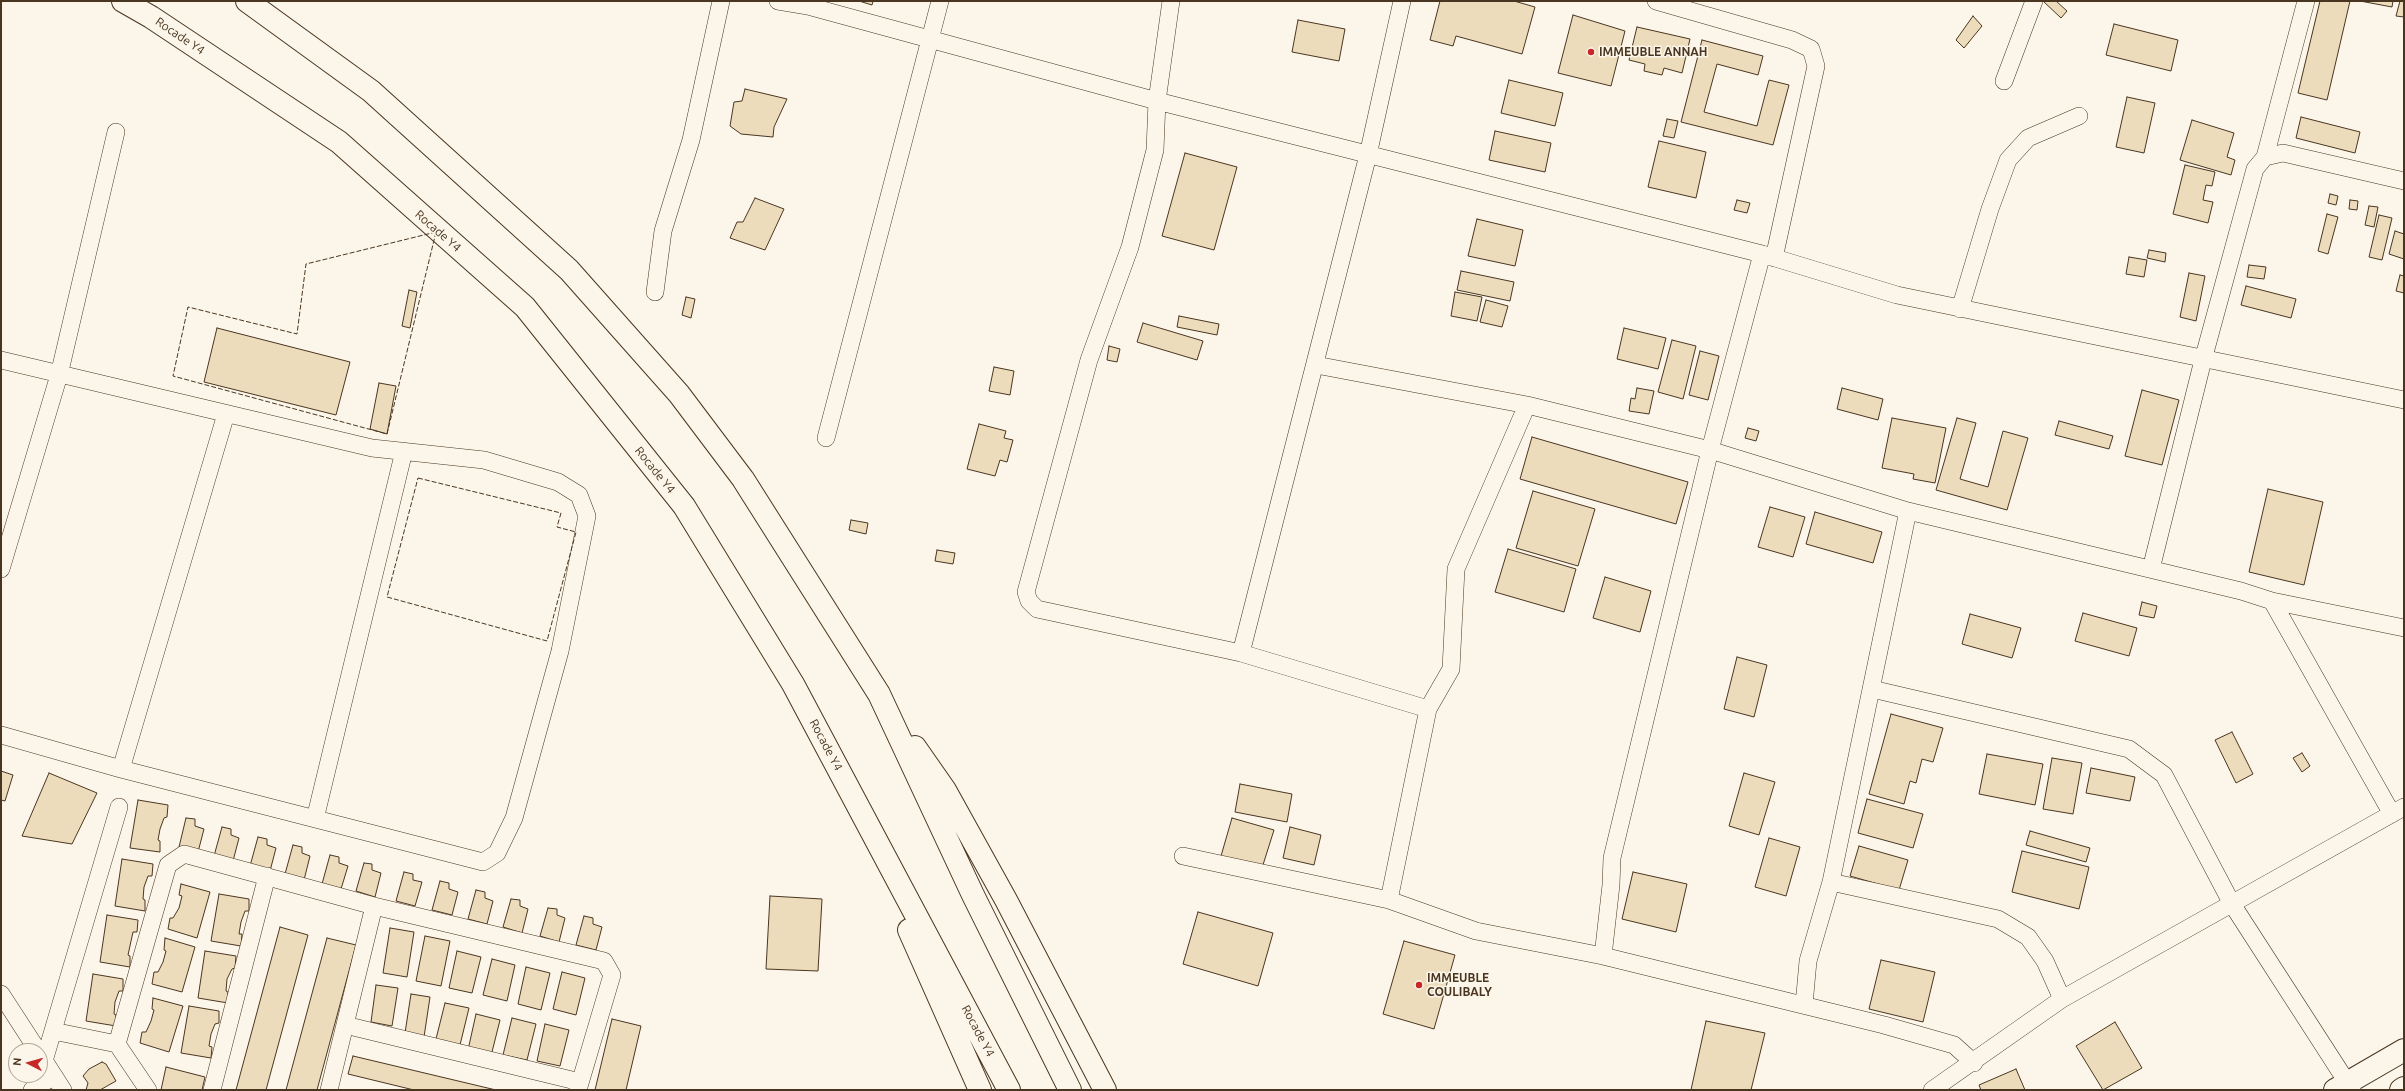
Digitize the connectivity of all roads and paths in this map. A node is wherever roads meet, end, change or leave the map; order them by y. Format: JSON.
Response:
{"nodes":[{"id":1,"x":123,"y":1,"type":"edge"},
{"id":2,"x":247,"y":1,"type":"edge"},
{"id":3,"x":721,"y":1,"type":"edge"},
{"id":4,"x":778,"y":1,"type":"edge"},
{"id":5,"x":940,"y":1,"type":"edge"},
{"id":6,"x":1171,"y":1,"type":"edge"},
{"id":7,"x":1402,"y":1,"type":"edge"},
{"id":8,"x":1656,"y":1,"type":"edge"},
{"id":9,"x":2034,"y":1,"type":"edge"},
{"id":10,"x":2306,"y":1,"type":"edge"},
{"id":11,"x":930,"y":38,"type":"junction"},
{"id":12,"x":2004,"y":81,"type":"dead end"},
{"id":13,"x":1157,"y":101,"type":"junction"},
{"id":14,"x":2079,"y":116,"type":"dead end"},
{"id":15,"x":116,"y":132,"type":"dead end"},
{"id":16,"x":1368,"y":155,"type":"junction"},
{"id":17,"x":2265,"y":157,"type":"junction"},
{"id":18,"x":2404,"y":181,"type":"edge"},
{"id":19,"x":1768,"y":256,"type":"junction"},
{"id":20,"x":655,"y":292,"type":"dead end"},
{"id":21,"x":1960,"y":309,"type":"junction"},
{"id":22,"x":1,"y":360,"type":"edge"},
{"id":23,"x":2203,"y":360,"type":"junction"},
{"id":24,"x":1316,"y":365,"type":"junction"},
{"id":25,"x":59,"y":375,"type":"junction"},
{"id":26,"x":2404,"y":400,"type":"edge"},
{"id":27,"x":1526,"y":405,"type":"junction"},
{"id":28,"x":226,"y":414,"type":"junction"},
{"id":29,"x":826,"y":438,"type":"dead end"},
{"id":30,"x":1710,"y":450,"type":"junction"},
{"id":31,"x":404,"y":451,"type":"junction"},
{"id":32,"x":1908,"y":511,"type":"junction"},
{"id":33,"x":1,"y":569,"type":"edge"},
{"id":34,"x":2151,"y":569,"type":"junction"},
{"id":35,"x":2272,"y":601,"type":"junction"},
{"id":36,"x":2404,"y":628,"type":"edge"},
{"id":37,"x":1241,"y":653,"type":"junction"},
{"id":38,"x":1872,"y":689,"type":"junction"},
{"id":39,"x":879,"y":694,"type":"junction"},
{"id":40,"x":1428,"y":709,"type":"junction"},
{"id":41,"x":1,"y":734,"type":"edge"},
{"id":42,"x":121,"y":769,"type":"junction"},
{"id":43,"x":846,"y":782,"type":"junction"},
{"id":44,"x":119,"y":806,"type":"dead end"},
{"id":45,"x":2398,"y":811,"type":"edge"},
{"id":46,"x":315,"y":819,"type":"junction"},
{"id":47,"x":1183,"y":856,"type":"dead end"},
{"id":48,"x":267,"y":876,"type":"junction"},
{"id":49,"x":1831,"y":882,"type":"junction"},
{"id":50,"x":1389,"y":900,"type":"junction"},
{"id":51,"x":2232,"y":904,"type":"junction"},
{"id":52,"x":374,"y":906,"type":"junction"},
{"id":53,"x":1603,"y":956,"type":"junction"},
{"id":54,"x":1,"y":994,"type":"edge"},
{"id":55,"x":2062,"y":999,"type":"junction"},
{"id":56,"x":1804,"y":1005,"type":"junction"},
{"id":57,"x":345,"y":1025,"type":"junction"},
{"id":58,"x":53,"y":1031,"type":"junction"},
{"id":59,"x":33,"y":1043,"type":"edge"},
{"id":60,"x":47,"y":1043,"type":"edge"},
{"id":61,"x":117,"y":1044,"type":"junction"},
{"id":62,"x":2404,"y":1050,"type":"edge"},
{"id":63,"x":1974,"y":1063,"type":"junction"},
{"id":64,"x":48,"y":1066,"type":"edge"},
{"id":65,"x":59,"y":1083,"type":"edge"},
{"id":66,"x":579,"y":1086,"type":"edge"},
{"id":67,"x":2345,"y":1087,"type":"edge"},
{"id":68,"x":2404,"y":1088,"type":"edge"},
{"id":69,"x":32,"y":1090,"type":"edge"},
{"id":70,"x":148,"y":1090,"type":"edge"},
{"id":71,"x":212,"y":1090,"type":"edge"},
{"id":72,"x":329,"y":1090,"type":"edge"},
{"id":73,"x":980,"y":1090,"type":"edge"},
{"id":74,"x":1009,"y":1090,"type":"edge"},
{"id":75,"x":1070,"y":1090,"type":"edge"},
{"id":76,"x":1105,"y":1090,"type":"edge"},
{"id":77,"x":1932,"y":1090,"type":"edge"},
{"id":78,"x":2401,"y":1090,"type":"edge"}],
"edges":[{"from":1,"to":43,"type":"main road","name":"Rocade Y4"},
{"from":2,"to":39,"type":"main road"},
{"from":3,"to":20,"type":"street"},
{"from":4,"to":11,"type":"street"},
{"from":5,"to":11,"type":"street"},
{"from":6,"to":13,"type":"street"},
{"from":7,"to":16,"type":"street"},
{"from":8,"to":19,"type":"street"},
{"from":9,"to":12,"type":"street"},
{"from":10,"to":17,"type":"street"},
{"from":11,"to":13,"type":"street"},
{"from":11,"to":29,"type":"street"},
{"from":13,"to":16,"type":"street"},
{"from":13,"to":37,"type":"street"},
{"from":14,"to":21,"type":"street"},
{"from":15,"to":25,"type":"street"},
{"from":16,"to":19,"type":"street"},
{"from":16,"to":24,"type":"street"},
{"from":17,"to":18,"type":"street"},
{"from":17,"to":23,"type":"street"},
{"from":19,"to":21,"type":"street"},
{"from":19,"to":30,"type":"street"},
{"from":21,"to":23,"type":"street"},
{"from":22,"to":25,"type":"street"},
{"from":23,"to":26,"type":"street"},
{"from":23,"to":34,"type":"street"},
{"from":24,"to":27,"type":"street"},
{"from":24,"to":37,"type":"street"},
{"from":25,"to":28,"type":"street"},
{"from":25,"to":33,"type":"street"},
{"from":27,"to":30,"type":"street"},
{"from":27,"to":40,"type":"street"},
{"from":28,"to":31,"type":"street"},
{"from":28,"to":42,"type":"street"},
{"from":30,"to":32,"type":"street"},
{"from":30,"to":53,"type":"street"},
{"from":31,"to":46,"type":"street"},
{"from":31,"to":46,"type":"street"},
{"from":32,"to":34,"type":"street"},
{"from":32,"to":38,"type":"street"},
{"from":34,"to":35,"type":"street"},
{"from":35,"to":36,"type":"street"},
{"from":35,"to":45,"type":"street"},
{"from":37,"to":40,"type":"street"},
{"from":38,"to":49,"type":"street"},
{"from":38,"to":51,"type":"street"},
{"from":39,"to":75,"type":"main road"},
{"from":39,"to":76,"type":"main road"},
{"from":40,"to":50,"type":"street"},
{"from":41,"to":42,"type":"street"},
{"from":42,"to":46,"type":"street"},
{"from":43,"to":73,"type":"main road"},
{"from":43,"to":74,"type":"main road","name":"Rocade Y4"},
{"from":44,"to":58,"type":"street"},
{"from":45,"to":51,"type":"street"},
{"from":47,"to":50,"type":"street"},
{"from":48,"to":52,"type":"street"},
{"from":48,"to":61,"type":"street"},
{"from":48,"to":71,"type":"street"},
{"from":49,"to":55,"type":"street"},
{"from":49,"to":56,"type":"street"},
{"from":50,"to":53,"type":"street"},
{"from":51,"to":55,"type":"street"},
{"from":51,"to":67,"type":"street"},
{"from":52,"to":57,"type":"street"},
{"from":52,"to":66,"type":"street"},
{"from":53,"to":56,"type":"street"},
{"from":54,"to":59,"type":"street"},
{"from":55,"to":63,"type":"street"},
{"from":56,"to":63,"type":"street"},
{"from":57,"to":66,"type":"street"},
{"from":57,"to":72,"type":"street"},
{"from":58,"to":60,"type":"street"},
{"from":58,"to":61,"type":"street"},
{"from":61,"to":70,"type":"street"},
{"from":62,"to":67,"type":"main road"},
{"from":63,"to":77,"type":"street"},
{"from":64,"to":65,"type":"street"},
{"from":65,"to":69,"type":"street"},
{"from":68,"to":78,"type":"main road"}]}
